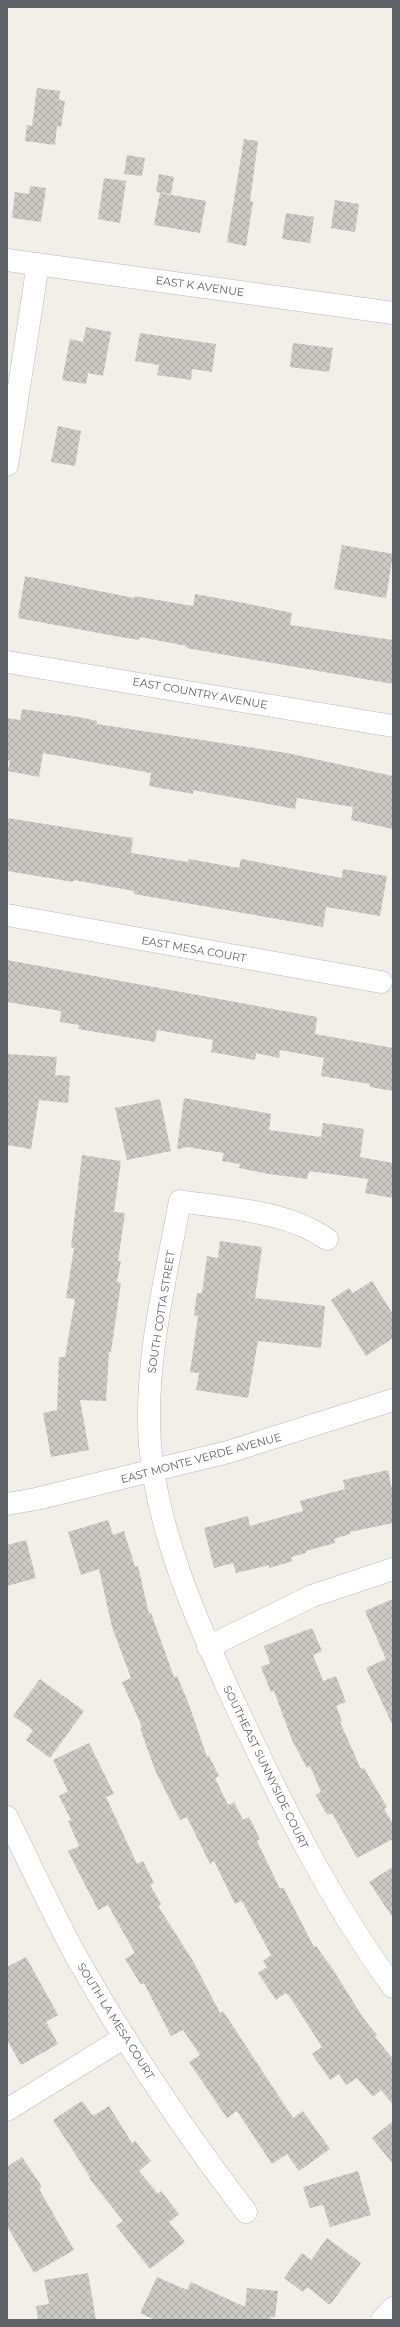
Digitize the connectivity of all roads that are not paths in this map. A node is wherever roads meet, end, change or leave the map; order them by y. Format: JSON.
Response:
{"nodes":[{"id":1,"x":7,"y":260,"type":"edge"},
{"id":2,"x":38,"y":264,"type":"junction"},
{"id":3,"x":393,"y":313,"type":"edge"},
{"id":4,"x":7,"y":465,"type":"edge"},
{"id":5,"x":7,"y":662,"type":"edge"},
{"id":6,"x":393,"y":726,"type":"edge"},
{"id":7,"x":7,"y":915,"type":"edge"},
{"id":8,"x":381,"y":982,"type":"dead end"},
{"id":9,"x":327,"y":1239,"type":"dead end"},
{"id":10,"x":393,"y":1400,"type":"edge"},
{"id":11,"x":153,"y":1472,"type":"junction"},
{"id":12,"x":7,"y":1504,"type":"edge"},
{"id":13,"x":393,"y":1569,"type":"edge"},
{"id":14,"x":208,"y":1646,"type":"junction"},
{"id":15,"x":7,"y":1817,"type":"edge"},
{"id":16,"x":393,"y":1987,"type":"edge"},
{"id":17,"x":125,"y":2037,"type":"junction"},
{"id":18,"x":7,"y":2110,"type":"edge"},
{"id":19,"x":246,"y":2212,"type":"dead end"},
{"id":20,"x":393,"y":2308,"type":"edge"},
{"id":21,"x":382,"y":2320,"type":"edge"}],
"edges":[{"from":1,"to":2,"type":"street","name":"EAST K AVENUE"},
{"from":2,"to":3,"type":"street","name":"EAST K AVENUE"},
{"from":2,"to":4,"type":"street"},
{"from":5,"to":6,"type":"street","name":"EAST COUNTRY AVENUE"},
{"from":7,"to":8,"type":"street","name":"EAST MESA COURT"},
{"from":9,"to":11,"type":"street","name":"SOUTH COTTA STREET"},
{"from":10,"to":11,"type":"street","name":"EAST MONTE VERDE AVENUE"},
{"from":11,"to":12,"type":"street","name":"EAST MONTE VERDE AVENUE"},
{"from":11,"to":14,"type":"street","name":"SOUTH COTTA STREET"},
{"from":13,"to":14,"type":"street"},
{"from":14,"to":16,"type":"street","name":"SOUTHEAST SUNNYSIDE COURT"},
{"from":15,"to":17,"type":"street","name":"SOUTH LA MESA COURT"},
{"from":17,"to":18,"type":"street"},
{"from":17,"to":19,"type":"street","name":"SOUTH LA MESA COURT"},
{"from":20,"to":21,"type":"street"}]}
